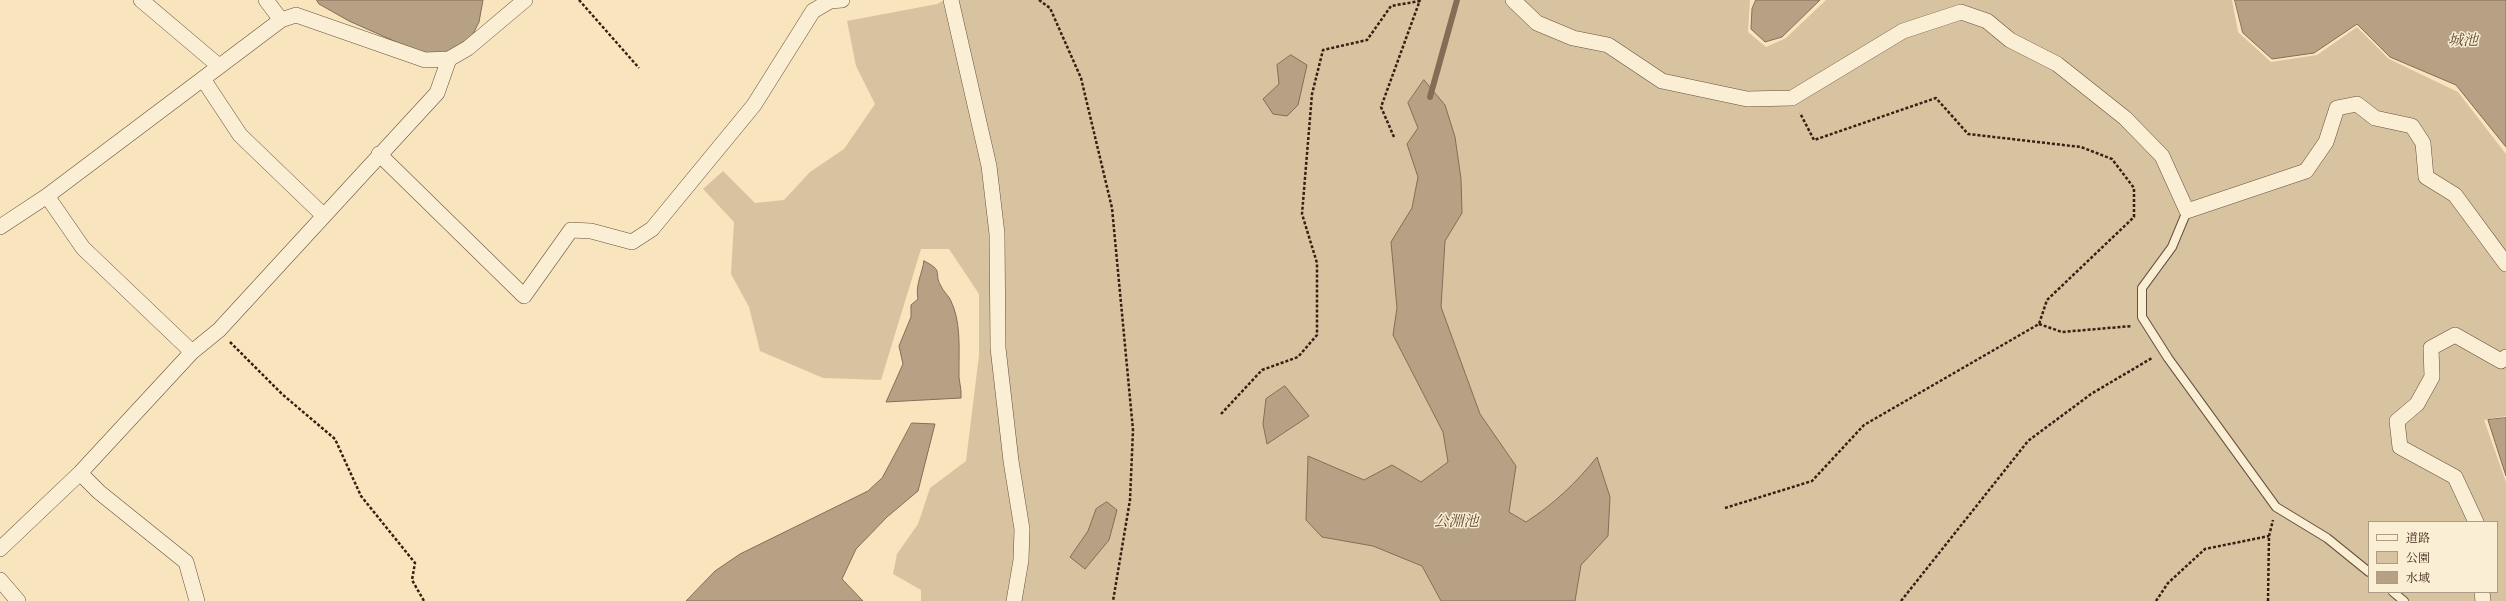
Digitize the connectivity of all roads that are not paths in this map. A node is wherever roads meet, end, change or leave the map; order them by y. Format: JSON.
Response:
{"nodes":[{"id":1,"x":141,"y":0,"type":"edge"},
{"id":2,"x":266,"y":0,"type":"edge"},
{"id":3,"x":525,"y":0,"type":"edge"},
{"id":4,"x":842,"y":0,"type":"edge"},
{"id":5,"x":951,"y":0,"type":"edge"},
{"id":6,"x":1513,"y":0,"type":"edge"},
{"id":7,"x":281,"y":20,"type":"junction"},
{"id":8,"x":449,"y":59,"type":"junction"},
{"id":9,"x":219,"y":66,"type":"junction"},
{"id":10,"x":203,"y":79,"type":"junction"},
{"id":11,"x":379,"y":154,"type":"junction"},
{"id":12,"x":47,"y":196,"type":"junction"},
{"id":13,"x":2187,"y":211,"type":"junction"},
{"id":14,"x":323,"y":215,"type":"junction"},
{"id":15,"x":0,"y":227,"type":"edge"},
{"id":16,"x":2506,"y":264,"type":"edge"},
{"id":17,"x":192,"y":352,"type":"junction"},
{"id":18,"x":2506,"y":357,"type":"edge"},
{"id":19,"x":80,"y":473,"type":"junction"},
{"id":20,"x":2476,"y":521,"type":"edge"},
{"id":21,"x":0,"y":549,"type":"edge"},
{"id":22,"x":2368,"y":571,"type":"edge"},
{"id":23,"x":0,"y":580,"type":"edge"},
{"id":24,"x":2394,"y":593,"type":"edge"},
{"id":25,"x":18,"y":601,"type":"edge"},
{"id":26,"x":197,"y":601,"type":"edge"},
{"id":27,"x":1014,"y":601,"type":"edge"},
{"id":28,"x":2404,"y":601,"type":"edge"}],
"edges":[{"from":1,"to":9,"type":"street"},
{"from":2,"to":7,"type":"street"},
{"from":3,"to":8,"type":"street"},
{"from":4,"to":11,"type":"street"},
{"from":5,"to":27,"type":"street"},
{"from":6,"to":13,"type":"street"},
{"from":7,"to":8,"type":"street"},
{"from":7,"to":9,"type":"street"},
{"from":8,"to":11,"type":"street"},
{"from":9,"to":10,"type":"street"},
{"from":10,"to":12,"type":"street"},
{"from":10,"to":14,"type":"street"},
{"from":11,"to":14,"type":"street"},
{"from":12,"to":15,"type":"street"},
{"from":12,"to":17,"type":"street"},
{"from":13,"to":16,"type":"street"},
{"from":13,"to":22,"type":"lane"},
{"from":14,"to":17,"type":"street"},
{"from":17,"to":19,"type":"street"},
{"from":18,"to":20,"type":"street"},
{"from":19,"to":21,"type":"street"},
{"from":19,"to":26,"type":"street"},
{"from":23,"to":25,"type":"street"},
{"from":24,"to":28,"type":"lane"}]}
